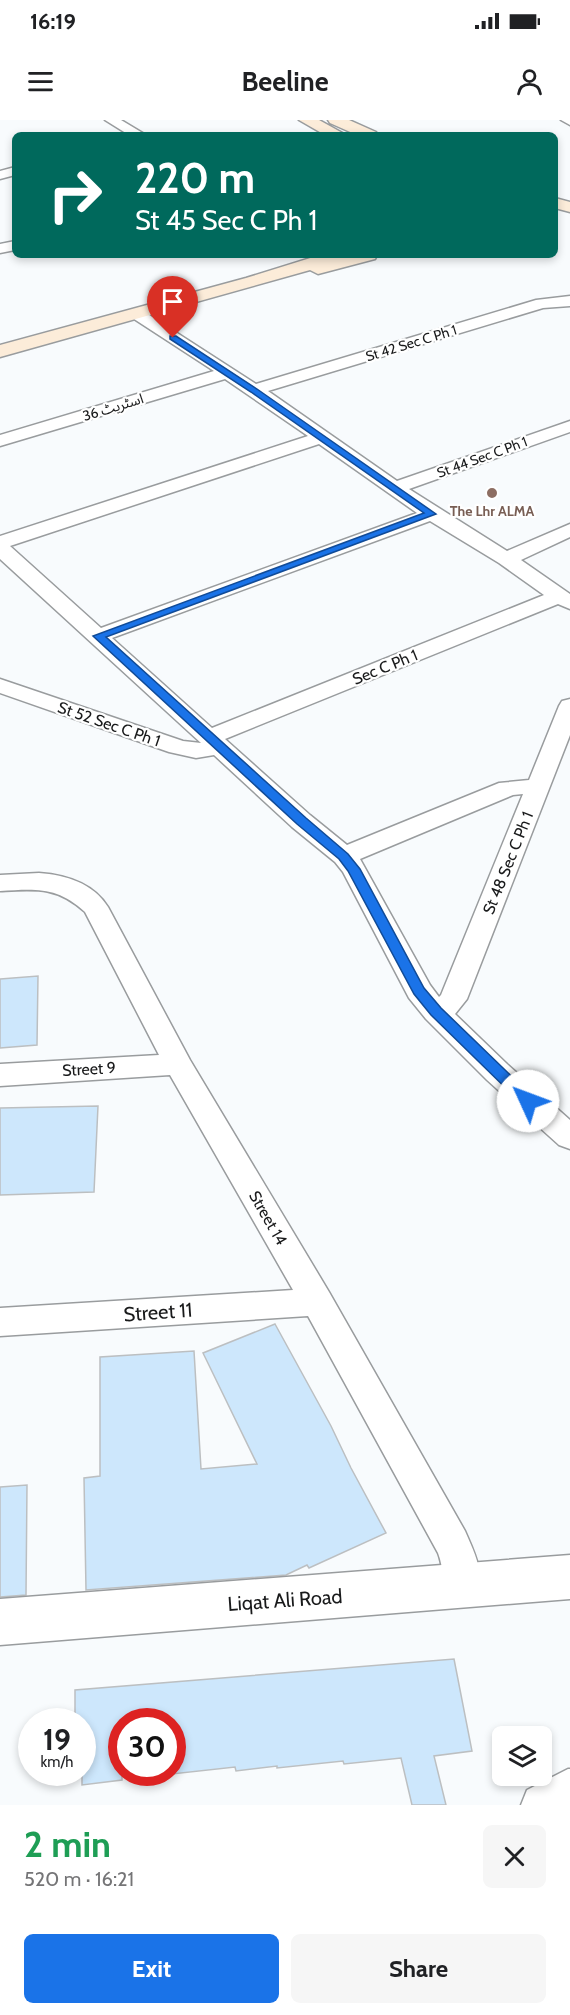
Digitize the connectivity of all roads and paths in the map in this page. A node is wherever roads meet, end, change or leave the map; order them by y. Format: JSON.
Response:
{"nodes":[{"id":1,"x":111,"y":120,"type":"edge"},
{"id":2,"x":307,"y":120,"type":"edge"},
{"id":3,"x":322,"y":120,"type":"edge"},
{"id":4,"x":336,"y":120,"type":"edge"},
{"id":5,"x":354,"y":120,"type":"edge"},
{"id":6,"x":133,"y":132,"type":"edge"},
{"id":7,"x":332,"y":132,"type":"edge"},
{"id":8,"x":348,"y":132,"type":"edge"},
{"id":9,"x":363,"y":132,"type":"edge"},
{"id":10,"x":380,"y":132,"type":"edge"},
{"id":11,"x":356,"y":258,"type":"edge"},
{"id":12,"x":310,"y":260,"type":"edge"},
{"id":13,"x":253,"y":282,"type":"junction"},
{"id":14,"x":570,"y":301,"type":"edge"},
{"id":15,"x":137,"y":314,"type":"junction"},
{"id":16,"x":0,"y":342,"type":"edge"},
{"id":17,"x":0,"y":351,"type":"edge"},
{"id":18,"x":226,"y":374,"type":"junction"},
{"id":19,"x":254,"y":390,"type":"junction"},
{"id":20,"x":570,"y":426,"type":"edge"},
{"id":21,"x":322,"y":438,"type":"junction"},
{"id":22,"x":0,"y":441,"type":"edge"},
{"id":23,"x":395,"y":488,"type":"junction"},
{"id":24,"x":432,"y":514,"type":"junction"},
{"id":25,"x":570,"y":530,"type":"edge"},
{"id":26,"x":0,"y":543,"type":"edge"},
{"id":27,"x":0,"y":548,"type":"edge"},
{"id":28,"x":506,"y":559,"type":"junction"},
{"id":29,"x":565,"y":600,"type":"edge"},
{"id":30,"x":99,"y":636,"type":"junction"},
{"id":31,"x":0,"y":686,"type":"edge"},
{"id":32,"x":570,"y":706,"type":"edge"},
{"id":33,"x":215,"y":742,"type":"junction"},
{"id":34,"x":537,"y":789,"type":"junction"},
{"id":35,"x":344,"y":856,"type":"junction"},
{"id":36,"x":0,"y":883,"type":"edge"},
{"id":37,"x":436,"y":1012,"type":"junction"},
{"id":38,"x":178,"y":1064,"type":"junction"},
{"id":39,"x":0,"y":1075,"type":"edge"},
{"id":40,"x":570,"y":1137,"type":"edge"},
{"id":41,"x":316,"y":1302,"type":"junction"},
{"id":42,"x":0,"y":1322,"type":"edge"},
{"id":43,"x":570,"y":1577,"type":"edge"},
{"id":44,"x":462,"y":1586,"type":"junction"},
{"id":45,"x":0,"y":1622,"type":"edge"}],
"edges":[{"from":1,"to":6,"type":"street"},
{"from":2,"to":7,"type":"main road"},
{"from":3,"to":8,"type":"main road"},
{"from":4,"to":9,"type":"main road"},
{"from":5,"to":10,"type":"main road"},
{"from":11,"to":13,"type":"main road"},
{"from":12,"to":13,"type":"main road"},
{"from":12,"to":16,"type":"main road"},
{"from":13,"to":15,"type":"main road"},
{"from":14,"to":19,"type":"street","name":"St 42 Sec C Ph 1"},
{"from":15,"to":17,"type":"main road"},
{"from":15,"to":18,"type":"street"},
{"from":18,"to":19,"type":"street"},
{"from":18,"to":22,"type":"street","name":"اسٹریٹ 36"},
{"from":19,"to":21,"type":"street"},
{"from":20,"to":23,"type":"street","name":"St 44 Sec C Ph 1"},
{"from":21,"to":23,"type":"street"},
{"from":21,"to":26,"type":"street"},
{"from":23,"to":24,"type":"street"},
{"from":24,"to":28,"type":"street"},
{"from":24,"to":30,"type":"street"},
{"from":25,"to":28,"type":"street"},
{"from":27,"to":30,"type":"street"},
{"from":28,"to":29,"type":"street"},
{"from":29,"to":33,"type":"street","name":"Sec C Ph 1"},
{"from":30,"to":33,"type":"street"},
{"from":31,"to":33,"type":"street","name":"St 52 Sec C Ph 1"},
{"from":32,"to":34,"type":"street","name":"St 48 Sec C Ph 1"},
{"from":33,"to":35,"type":"street"},
{"from":34,"to":35,"type":"street"},
{"from":34,"to":37,"type":"street","name":"St 48 Sec C Ph 1"},
{"from":35,"to":37,"type":"street"},
{"from":36,"to":38,"type":"street","name":"Street 14"},
{"from":37,"to":40,"type":"street"},
{"from":38,"to":39,"type":"street","name":"Street 9"},
{"from":38,"to":41,"type":"street","name":"Street 14"},
{"from":41,"to":42,"type":"street","name":"Street 11"},
{"from":41,"to":44,"type":"street","name":"Street 14"},
{"from":43,"to":44,"type":"street","name":"Liqat Ali Road"},
{"from":44,"to":45,"type":"street","name":"Liqat Ali Road"}]}
